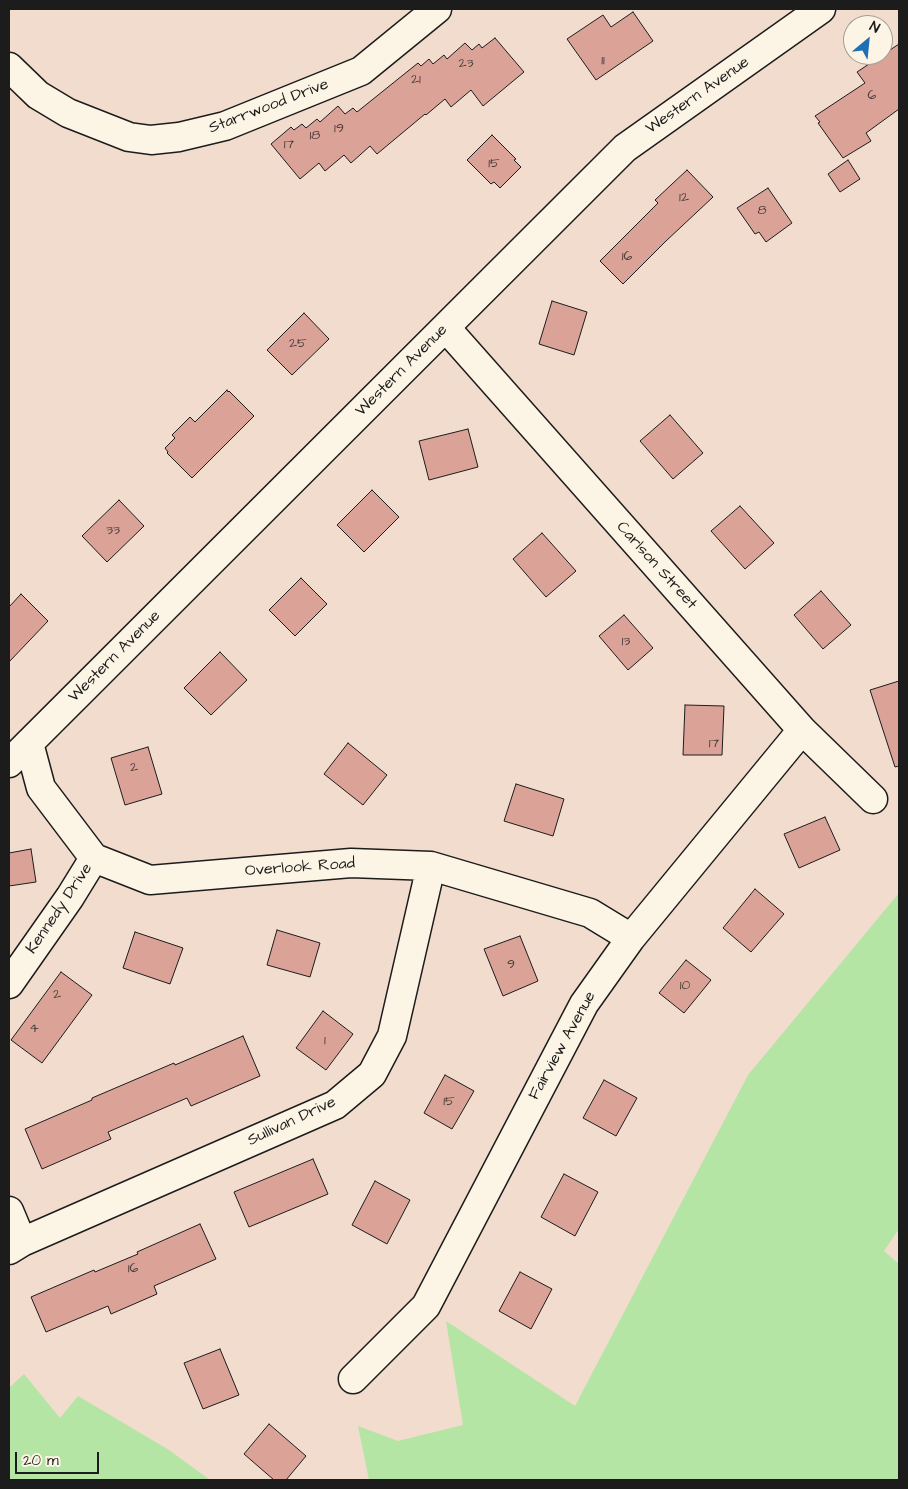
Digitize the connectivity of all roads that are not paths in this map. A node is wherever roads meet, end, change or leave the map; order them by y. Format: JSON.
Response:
{"nodes":[{"id":1,"x":437,"y":9,"type":"edge"},
{"id":2,"x":821,"y":9,"type":"edge"},
{"id":3,"x":9,"y":67,"type":"edge"},
{"id":4,"x":446,"y":328,"type":"junction"},
{"id":5,"x":802,"y":730,"type":"junction"},
{"id":6,"x":29,"y":743,"type":"junction"},
{"id":7,"x":9,"y":763,"type":"edge"},
{"id":8,"x":872,"y":799,"type":"dead end"},
{"id":9,"x":94,"y":858,"type":"junction"},
{"id":10,"x":431,"y":866,"type":"junction"},
{"id":11,"x":631,"y":938,"type":"junction"},
{"id":12,"x":9,"y":984,"type":"edge"},
{"id":13,"x":9,"y":1210,"type":"edge"},
{"id":14,"x":16,"y":1246,"type":"edge"},
{"id":15,"x":353,"y":1379,"type":"dead end"}],
"edges":[{"from":1,"to":3,"type":"street","name":"Starrwood Drive"},
{"from":2,"to":4,"type":"street","name":"Western Avenue"},
{"from":4,"to":5,"type":"street","name":"Carlson Street"},
{"from":4,"to":6,"type":"street","name":"Western Avenue"},
{"from":5,"to":8,"type":"street","name":"Carlson Street"},
{"from":5,"to":11,"type":"street","name":"Fairview Avenue"},
{"from":6,"to":7,"type":"street","name":"Western Avenue"},
{"from":6,"to":9,"type":"street"},
{"from":9,"to":10,"type":"street","name":"Overlook Road"},
{"from":9,"to":12,"type":"street","name":"Kennedy Drive"},
{"from":10,"to":11,"type":"street","name":"Overlook Road"},
{"from":10,"to":14,"type":"street","name":"Sullivan Drive"},
{"from":11,"to":15,"type":"street","name":"Fairview Avenue"},
{"from":13,"to":14,"type":"street"}]}
